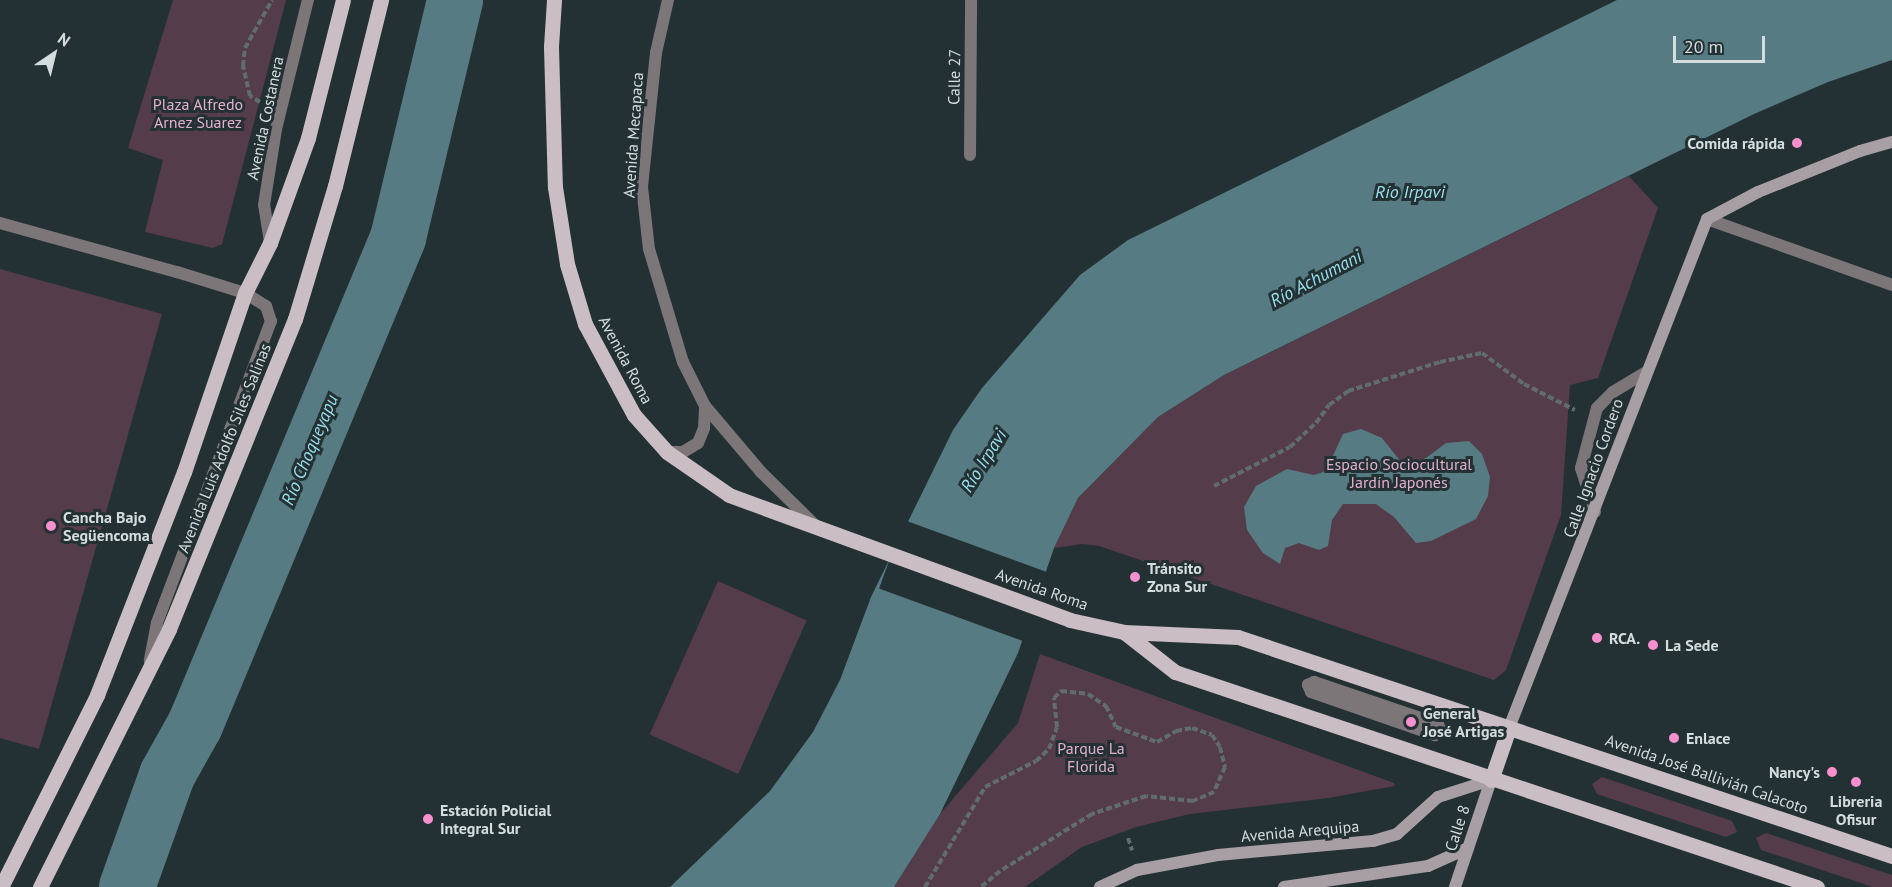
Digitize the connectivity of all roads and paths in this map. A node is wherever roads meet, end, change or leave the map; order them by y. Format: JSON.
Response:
{"nodes":[{"id":1,"x":272,"y":0,"type":"edge"},
{"id":2,"x":308,"y":0,"type":"edge"},
{"id":3,"x":343,"y":0,"type":"edge"},
{"id":4,"x":381,"y":0,"type":"edge"},
{"id":5,"x":554,"y":0,"type":"edge"},
{"id":6,"x":668,"y":0,"type":"edge"},
{"id":7,"x":971,"y":0,"type":"edge"},
{"id":8,"x":265,"y":104,"type":"dead end"},
{"id":9,"x":1892,"y":142,"type":"edge"},
{"id":10,"x":970,"y":155,"type":"dead end"},
{"id":11,"x":1707,"y":219,"type":"junction"},
{"id":12,"x":0,"y":223,"type":"edge"},
{"id":13,"x":270,"y":243,"type":"junction"},
{"id":14,"x":1892,"y":285,"type":"edge"},
{"id":15,"x":245,"y":293,"type":"junction"},
{"id":16,"x":1645,"y":373,"type":"junction"},
{"id":17,"x":705,"y":406,"type":"junction"},
{"id":18,"x":1597,"y":408,"type":"junction"},
{"id":19,"x":667,"y":452,"type":"junction"},
{"id":20,"x":1214,"y":486,"type":"dead end"},
{"id":21,"x":1595,"y":512,"type":"junction"},
{"id":22,"x":819,"y":529,"type":"junction"},
{"id":23,"x":1124,"y":632,"type":"junction"},
{"id":24,"x":148,"y":670,"type":"junction"},
{"id":25,"x":1311,"y":692,"type":"joint"},
{"id":26,"x":1509,"y":728,"type":"junction"},
{"id":27,"x":1491,"y":780,"type":"junction"},
{"id":28,"x":1468,"y":848,"type":"junction"},
{"id":29,"x":1892,"y":856,"type":"edge"},
{"id":30,"x":1,"y":887,"type":"edge"},
{"id":31,"x":40,"y":887,"type":"edge"},
{"id":32,"x":925,"y":887,"type":"edge"},
{"id":33,"x":981,"y":887,"type":"edge"},
{"id":34,"x":1100,"y":887,"type":"edge"},
{"id":35,"x":1284,"y":887,"type":"edge"},
{"id":36,"x":1455,"y":887,"type":"edge"},
{"id":37,"x":1817,"y":887,"type":"edge"}],
"edges":[{"from":1,"to":8,"type":"path"},
{"from":2,"to":13,"type":"street","name":"Avenida Costanera"},
{"from":3,"to":13,"type":"main road","name":"Avenida Luis Adolfo Siles Salinas"},
{"from":4,"to":24,"type":"main road","name":"Avenida Luis Adolfo Siles Salinas"},
{"from":5,"to":19,"type":"main road","name":"Avenida Roma"},
{"from":6,"to":17,"type":"street","name":"Avenida Mecapaca"},
{"from":7,"to":10,"type":"street","name":"Calle 27"},
{"from":9,"to":11,"type":"main road"},
{"from":11,"to":14,"type":"street"},
{"from":11,"to":16,"type":"main road","name":"Calle Ignacio Cordero"},
{"from":12,"to":15,"type":"street"},
{"from":13,"to":15,"type":"main road","name":"Avenida Luis Adolfo Siles Salinas"},
{"from":15,"to":24,"type":"street"},
{"from":15,"to":30,"type":"main road","name":"Avenida Luis Adolfo Siles Salinas"},
{"from":16,"to":18,"type":"street"},
{"from":16,"to":21,"type":"main road","name":"Calle Ignacio Cordero"},
{"from":17,"to":19,"type":"street"},
{"from":17,"to":22,"type":"street","name":"Avenida Mecapaca"},
{"from":18,"to":20,"type":"path"},
{"from":18,"to":21,"type":"street"},
{"from":19,"to":22,"type":"main road","name":"Avenida Roma"},
{"from":21,"to":26,"type":"main road","name":"Calle Ignacio Cordero"},
{"from":22,"to":23,"type":"main road","name":"Avenida Roma"},
{"from":23,"to":26,"type":"main road","name":"Avenida Roma"},
{"from":23,"to":27,"type":"main road","name":"Avenida Roma"},
{"from":24,"to":31,"type":"main road","name":"Avenida Luis Adolfo Siles Salinas"},
{"from":25,"to":25,"type":"street"},
{"from":26,"to":27,"type":"main road"},
{"from":26,"to":29,"type":"main road","name":"Avenida José Ballivián Calacoto"},
{"from":27,"to":28,"type":"main road","name":"Calle 8"},
{"from":27,"to":34,"type":"main road","name":"Avenida Arequipa"},
{"from":27,"to":37,"type":"main road"},
{"from":28,"to":35,"type":"main road"},
{"from":28,"to":36,"type":"main road","name":"Calle 8"},
{"from":32,"to":33,"type":"path"}]}
